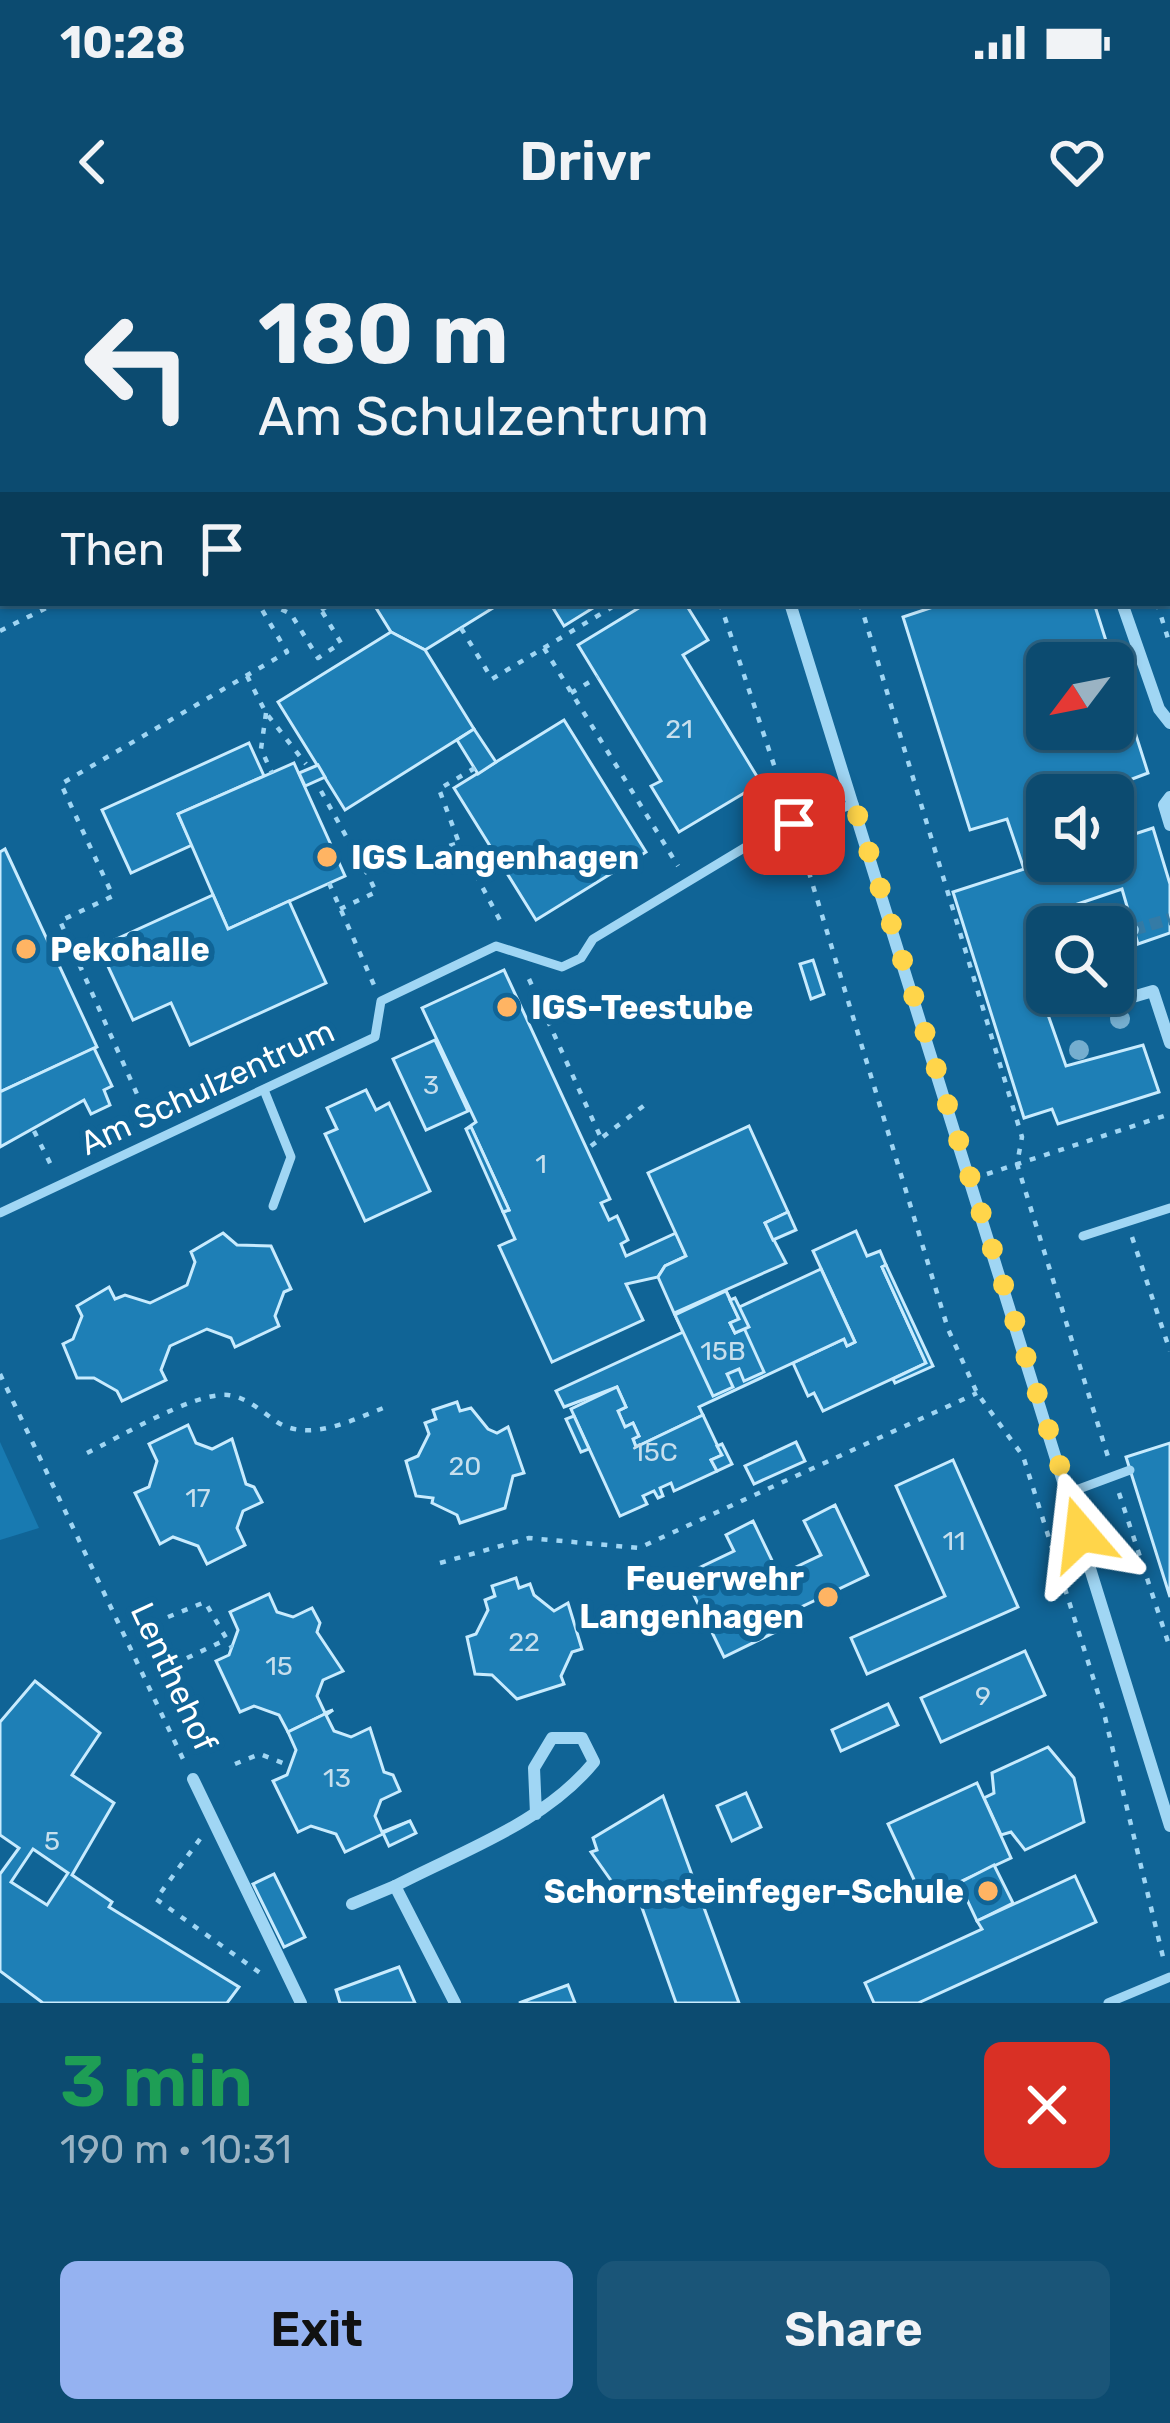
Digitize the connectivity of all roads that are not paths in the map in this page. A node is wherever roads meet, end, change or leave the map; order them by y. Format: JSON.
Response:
{"nodes":[{"id":1,"x":791,"y":606,"type":"edge"},
{"id":2,"x":1123,"y":606,"type":"edge"},
{"id":3,"x":1170,"y":723,"type":"edge"},
{"id":4,"x":1170,"y":797,"type":"edge"},
{"id":5,"x":854,"y":804,"type":"junction"},
{"id":6,"x":1170,"y":825,"type":"edge"},
{"id":7,"x":1134,"y":997,"type":"edge"},
{"id":8,"x":1170,"y":1043,"type":"edge"},
{"id":9,"x":264,"y":1090,"type":"junction"},
{"id":10,"x":273,"y":1206,"type":"dead end"},
{"id":11,"x":1170,"y":1208,"type":"edge"},
{"id":12,"x":0,"y":1213,"type":"edge"},
{"id":13,"x":1083,"y":1236,"type":"dead end"},
{"id":14,"x":1130,"y":1471,"type":"dead end"},
{"id":15,"x":1068,"y":1493,"type":"junction"},
{"id":16,"x":193,"y":1779,"type":"road end"},
{"id":17,"x":536,"y":1814,"type":"junction"},
{"id":18,"x":1170,"y":1826,"type":"edge"},
{"id":19,"x":395,"y":1886,"type":"junction"},
{"id":20,"x":352,"y":1904,"type":"dead end"},
{"id":21,"x":1168,"y":1978,"type":"edge"},
{"id":22,"x":302,"y":2003,"type":"edge"},
{"id":23,"x":455,"y":2003,"type":"edge"},
{"id":24,"x":1108,"y":2003,"type":"edge"}],
"edges":[{"from":1,"to":5,"type":"street"},
{"from":2,"to":3,"type":"street"},
{"from":4,"to":6,"type":"street"},
{"from":5,"to":9,"type":"lane","name":"Am Schulzentrum"},
{"from":5,"to":15,"type":"street"},
{"from":7,"to":8,"type":"street"},
{"from":9,"to":10,"type":"lane"},
{"from":9,"to":12,"type":"lane","name":"Am Schulzentrum"},
{"from":11,"to":13,"type":"lane"},
{"from":14,"to":15,"type":"lane"},
{"from":15,"to":18,"type":"street"},
{"from":16,"to":22,"type":"street","name":"Lenthehof"},
{"from":17,"to":17,"type":"street"},
{"from":17,"to":19,"type":"street"},
{"from":19,"to":20,"type":"street"},
{"from":19,"to":23,"type":"street"},
{"from":21,"to":24,"type":"lane"}]}
